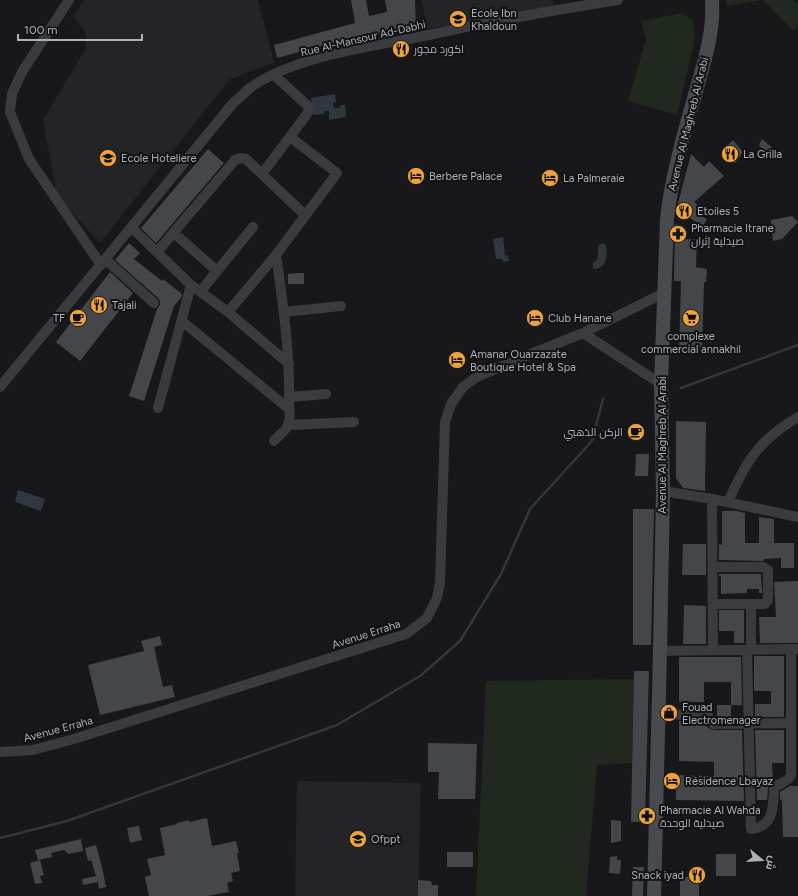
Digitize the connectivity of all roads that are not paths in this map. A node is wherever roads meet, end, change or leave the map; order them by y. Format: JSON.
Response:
{"nodes":[{"id":1,"x":68,"y":0,"type":"edge"},
{"id":2,"x":618,"y":0,"type":"edge"},
{"id":3,"x":712,"y":0,"type":"edge"},
{"id":4,"x":274,"y":75,"type":"junction"},
{"id":5,"x":290,"y":137,"type":"junction"},
{"id":6,"x":262,"y":174,"type":"junction"},
{"id":7,"x":305,"y":215,"type":"junction"},
{"id":8,"x":253,"y":227,"type":"dead end"},
{"id":9,"x":132,"y":228,"type":"junction"},
{"id":10,"x":174,"y":233,"type":"junction"},
{"id":11,"x":157,"y":252,"type":"junction"},
{"id":12,"x":276,"y":255,"type":"junction"},
{"id":13,"x":103,"y":262,"type":"junction"},
{"id":14,"x":217,"y":271,"type":"junction"},
{"id":15,"x":191,"y":285,"type":"junction"},
{"id":16,"x":200,"y":292,"type":"junction"},
{"id":17,"x":664,"y":293,"type":"junction"},
{"id":18,"x":154,"y":303,"type":"dead end"},
{"id":19,"x":341,"y":306,"type":"dead end"},
{"id":20,"x":228,"y":312,"type":"junction"},
{"id":21,"x":284,"y":312,"type":"junction"},
{"id":22,"x":182,"y":321,"type":"junction"},
{"id":23,"x":582,"y":333,"type":"junction"},
{"id":24,"x":289,"y":364,"type":"junction"},
{"id":25,"x":662,"y":384,"type":"junction"},
{"id":26,"x":0,"y":387,"type":"edge"},
{"id":27,"x":326,"y":394,"type":"dead end"},
{"id":28,"x":289,"y":397,"type":"junction"},
{"id":29,"x":158,"y":408,"type":"dead end"},
{"id":30,"x":289,"y":409,"type":"junction"},
{"id":31,"x":798,"y":417,"type":"edge"},
{"id":32,"x":354,"y":422,"type":"dead end"},
{"id":33,"x":289,"y":424,"type":"junction"},
{"id":34,"x":274,"y":441,"type":"dead end"},
{"id":35,"x":663,"y":491,"type":"junction"},
{"id":36,"x":712,"y":499,"type":"junction"},
{"id":37,"x":728,"y":502,"type":"junction"},
{"id":38,"x":798,"y":517,"type":"edge"},
{"id":39,"x":713,"y":567,"type":"junction"},
{"id":40,"x":713,"y":604,"type":"junction"},
{"id":41,"x":751,"y":605,"type":"junction"},
{"id":42,"x":795,"y":649,"type":"edge"},
{"id":43,"x":713,"y":650,"type":"junction"},
{"id":44,"x":749,"y":650,"type":"junction"},
{"id":45,"x":660,"y":651,"type":"junction"},
{"id":46,"x":658,"y":715,"type":"junction"},
{"id":47,"x":791,"y":723,"type":"junction"},
{"id":48,"x":748,"y":724,"type":"junction"},
{"id":49,"x":0,"y":752,"type":"edge"},
{"id":50,"x":654,"y":896,"type":"edge"}],
"edges":[{"from":1,"to":13,"type":"street"},
{"from":2,"to":4,"type":"street","name":"Rue Al-Mansour Ad-Dabhi"},
{"from":3,"to":17,"type":"main road","name":"Avenue Al Maghreb Al Arabi"},
{"from":4,"to":5,"type":"street"},
{"from":4,"to":9,"type":"street","name":"Rue Al-Mansour Ad-Dabhi"},
{"from":5,"to":6,"type":"street"},
{"from":5,"to":7,"type":"street"},
{"from":6,"to":7,"type":"street"},
{"from":6,"to":10,"type":"street"},
{"from":7,"to":12,"type":"street"},
{"from":8,"to":14,"type":"street"},
{"from":9,"to":11,"type":"street"},
{"from":9,"to":13,"type":"street","name":"Rue Al-Mansour Ad-Dabhi"},
{"from":10,"to":11,"type":"street"},
{"from":10,"to":14,"type":"street"},
{"from":11,"to":15,"type":"street"},
{"from":12,"to":20,"type":"street"},
{"from":12,"to":21,"type":"street"},
{"from":13,"to":18,"type":"street"},
{"from":13,"to":26,"type":"street","name":"Rue Al-Mansour Ad-Dabhi"},
{"from":14,"to":16,"type":"street"},
{"from":15,"to":16,"type":"street"},
{"from":15,"to":22,"type":"street"},
{"from":16,"to":20,"type":"street"},
{"from":17,"to":23,"type":"street","name":"Avenue Erraha"},
{"from":17,"to":25,"type":"main road","name":"Avenue Al Maghreb Al Arabi"},
{"from":19,"to":21,"type":"street"},
{"from":20,"to":24,"type":"street"},
{"from":21,"to":24,"type":"street"},
{"from":22,"to":29,"type":"street"},
{"from":22,"to":30,"type":"street"},
{"from":23,"to":25,"type":"street"},
{"from":23,"to":49,"type":"street","name":"Avenue Erraha"},
{"from":24,"to":28,"type":"street"},
{"from":25,"to":35,"type":"main road","name":"Avenue Al Maghreb Al Arabi"},
{"from":27,"to":28,"type":"street"},
{"from":28,"to":30,"type":"street"},
{"from":30,"to":33,"type":"street"},
{"from":31,"to":37,"type":"street"},
{"from":32,"to":33,"type":"street"},
{"from":33,"to":34,"type":"street"},
{"from":35,"to":36,"type":"street"},
{"from":35,"to":45,"type":"main road","name":"Avenue Al Maghreb Al Arabi"},
{"from":36,"to":37,"type":"street"},
{"from":36,"to":39,"type":"street"},
{"from":37,"to":38,"type":"street"},
{"from":39,"to":40,"type":"street"},
{"from":39,"to":41,"type":"street"},
{"from":40,"to":41,"type":"street"},
{"from":40,"to":43,"type":"street"},
{"from":41,"to":44,"type":"street"},
{"from":42,"to":44,"type":"street"},
{"from":42,"to":47,"type":"street"},
{"from":43,"to":44,"type":"street"},
{"from":43,"to":45,"type":"street"},
{"from":44,"to":48,"type":"street"},
{"from":45,"to":46,"type":"main road","name":"Avenue Al Maghreb Al Arabi"},
{"from":46,"to":48,"type":"street"},
{"from":46,"to":50,"type":"main road","name":"Avenue Al Maghreb Al Arabi"},
{"from":47,"to":48,"type":"street"},
{"from":47,"to":48,"type":"street"}]}
